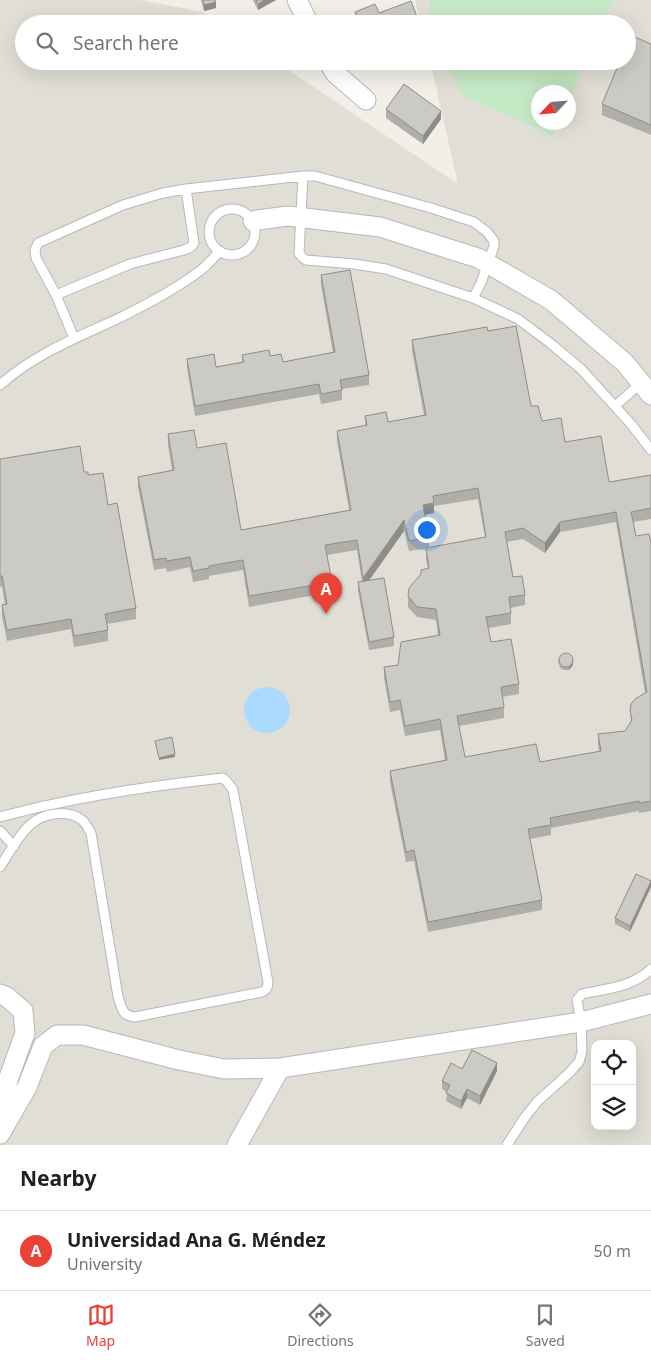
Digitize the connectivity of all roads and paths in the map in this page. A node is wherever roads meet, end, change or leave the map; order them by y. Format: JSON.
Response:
{"nodes":[{"id":1,"x":297,"y":0,"type":"edge"},
{"id":2,"x":304,"y":15,"type":"edge"},
{"id":3,"x":333,"y":70,"type":"edge"},
{"id":4,"x":366,"y":100,"type":"dead end"},
{"id":5,"x":303,"y":176,"type":"junction"},
{"id":6,"x":186,"y":189,"type":"junction"},
{"id":7,"x":301,"y":217,"type":"junction"},
{"id":8,"x":253,"y":222,"type":"junction"},
{"id":9,"x":220,"y":251,"type":"junction"},
{"id":10,"x":488,"y":263,"type":"junction"},
{"id":11,"x":56,"y":295,"type":"junction"},
{"id":12,"x":473,"y":298,"type":"junction"},
{"id":13,"x":74,"y":338,"type":"junction"},
{"id":14,"x":0,"y":385,"type":"edge"},
{"id":15,"x":646,"y":389,"type":"edge"},
{"id":16,"x":615,"y":406,"type":"junction"},
{"id":17,"x":651,"y":450,"type":"edge"},
{"id":18,"x":0,"y":817,"type":"edge"},
{"id":19,"x":0,"y":831,"type":"edge"},
{"id":20,"x":14,"y":846,"type":"junction"},
{"id":21,"x":0,"y":867,"type":"edge"},
{"id":22,"x":651,"y":969,"type":"edge"},
{"id":23,"x":0,"y":994,"type":"edge"},
{"id":24,"x":651,"y":1004,"type":"edge"},
{"id":25,"x":581,"y":1022,"type":"junction"},
{"id":26,"x":280,"y":1068,"type":"junction"},
{"id":27,"x":0,"y":1120,"type":"edge"},
{"id":28,"x":0,"y":1134,"type":"edge"},
{"id":29,"x":237,"y":1145,"type":"edge"},
{"id":30,"x":507,"y":1145,"type":"edge"}],
"edges":[{"from":1,"to":2,"type":"street"},
{"from":3,"to":4,"type":"street"},
{"from":5,"to":6,"type":"lane"},
{"from":5,"to":7,"type":"lane"},
{"from":5,"to":10,"type":"lane"},
{"from":6,"to":11,"type":"lane"},
{"from":6,"to":11,"type":"lane"},
{"from":7,"to":8,"type":"street"},
{"from":7,"to":10,"type":"street"},
{"from":7,"to":12,"type":"lane"},
{"from":8,"to":9,"type":"lane"},
{"from":8,"to":9,"type":"lane"},
{"from":9,"to":13,"type":"lane"},
{"from":10,"to":12,"type":"lane"},
{"from":10,"to":15,"type":"street"},
{"from":11,"to":13,"type":"lane"},
{"from":12,"to":16,"type":"lane"},
{"from":13,"to":14,"type":"lane"},
{"from":15,"to":16,"type":"lane"},
{"from":16,"to":17,"type":"lane"},
{"from":18,"to":20,"type":"lane"},
{"from":19,"to":20,"type":"lane"},
{"from":20,"to":21,"type":"lane"},
{"from":22,"to":25,"type":"lane"},
{"from":23,"to":27,"type":"street"},
{"from":24,"to":25,"type":"street"},
{"from":25,"to":26,"type":"street"},
{"from":25,"to":30,"type":"lane"},
{"from":26,"to":28,"type":"street"},
{"from":26,"to":29,"type":"street"}]}
